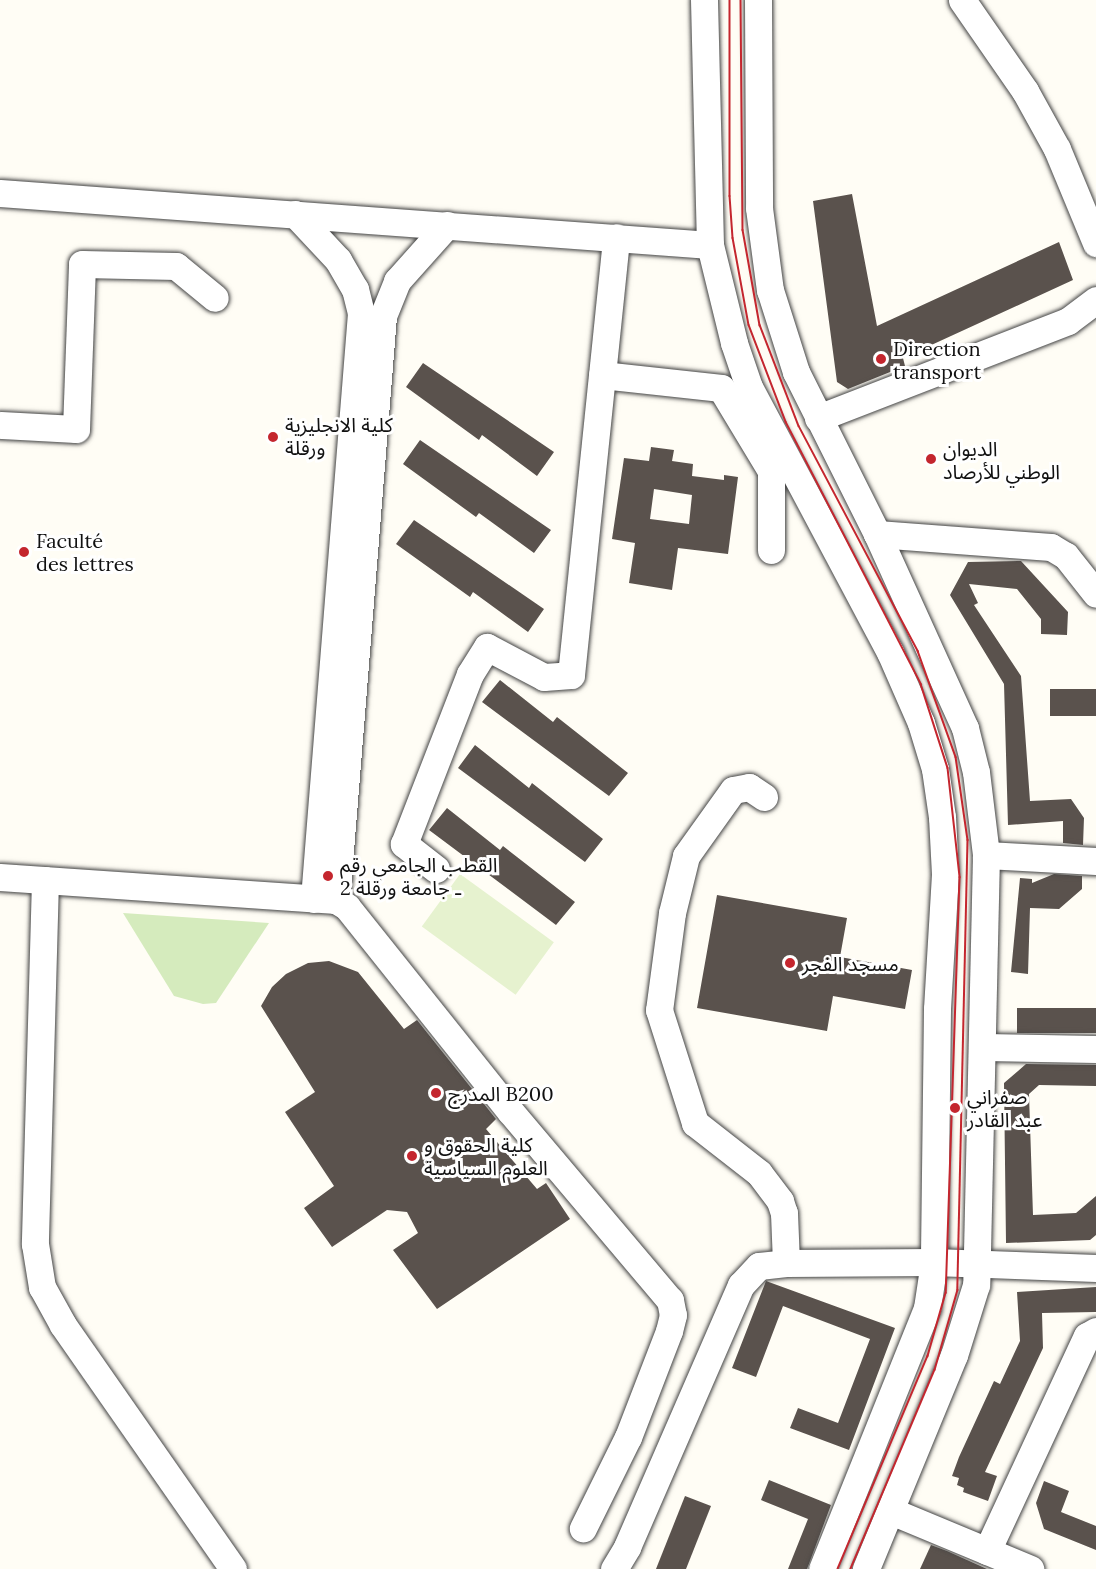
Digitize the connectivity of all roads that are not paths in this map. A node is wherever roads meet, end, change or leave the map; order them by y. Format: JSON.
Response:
{"nodes":[{"id":1,"x":704,"y":0,"type":"edge"},
{"id":2,"x":758,"y":0,"type":"edge"},
{"id":3,"x":962,"y":0,"type":"edge"},
{"id":4,"x":0,"y":193,"type":"edge"},
{"id":5,"x":295,"y":214,"type":"junction"},
{"id":6,"x":447,"y":225,"type":"junction"},
{"id":7,"x":616,"y":237,"type":"junction"},
{"id":8,"x":1096,"y":243,"type":"edge"},
{"id":9,"x":710,"y":245,"type":"junction"},
{"id":10,"x":215,"y":298,"type":"dead end"},
{"id":11,"x":1096,"y":300,"type":"edge"},
{"id":12,"x":602,"y":375,"type":"junction"},
{"id":13,"x":818,"y":418,"type":"junction"},
{"id":14,"x":0,"y":425,"type":"edge"},
{"id":15,"x":877,"y":534,"type":"junction"},
{"id":16,"x":771,"y":550,"type":"dead end"},
{"id":17,"x":1096,"y":594,"type":"edge"},
{"id":18,"x":764,"y":797,"type":"dead end"},
{"id":19,"x":986,"y":855,"type":"junction"},
{"id":20,"x":1096,"y":861,"type":"edge"},
{"id":21,"x":436,"y":869,"type":"dead end"},
{"id":22,"x":0,"y":877,"type":"edge"},
{"id":23,"x":45,"y":880,"type":"junction"},
{"id":24,"x":325,"y":899,"type":"junction"},
{"id":25,"x":984,"y":1047,"type":"junction"},
{"id":26,"x":1096,"y":1049,"type":"edge"},
{"id":27,"x":934,"y":1262,"type":"junction"},
{"id":28,"x":786,"y":1263,"type":"junction"},
{"id":29,"x":977,"y":1263,"type":"junction"},
{"id":30,"x":1096,"y":1268,"type":"edge"},
{"id":31,"x":1096,"y":1331,"type":"edge"},
{"id":32,"x":891,"y":1511,"type":"junction"},
{"id":33,"x":583,"y":1528,"type":"dead end"},
{"id":34,"x":987,"y":1551,"type":"junction"},
{"id":35,"x":233,"y":1569,"type":"edge"},
{"id":36,"x":614,"y":1569,"type":"edge"},
{"id":37,"x":822,"y":1569,"type":"edge"},
{"id":38,"x":866,"y":1569,"type":"edge"},
{"id":39,"x":1030,"y":1569,"type":"edge"}],
"edges":[{"from":1,"to":9,"type":"street"},
{"from":2,"to":13,"type":"street"},
{"from":3,"to":8,"type":"street"},
{"from":4,"to":5,"type":"street"},
{"from":5,"to":6,"type":"street"},
{"from":5,"to":24,"type":"street"},
{"from":6,"to":7,"type":"street"},
{"from":6,"to":24,"type":"street"},
{"from":7,"to":9,"type":"street"},
{"from":7,"to":12,"type":"street"},
{"from":9,"to":27,"type":"street"},
{"from":10,"to":14,"type":"street"},
{"from":11,"to":13,"type":"street"},
{"from":12,"to":16,"type":"street"},
{"from":12,"to":21,"type":"street"},
{"from":13,"to":15,"type":"street"},
{"from":15,"to":17,"type":"street"},
{"from":15,"to":19,"type":"street"},
{"from":18,"to":28,"type":"street"},
{"from":19,"to":20,"type":"street"},
{"from":19,"to":25,"type":"street"},
{"from":22,"to":23,"type":"street"},
{"from":23,"to":24,"type":"street"},
{"from":23,"to":35,"type":"street"},
{"from":24,"to":33,"type":"street"},
{"from":25,"to":26,"type":"street"},
{"from":25,"to":29,"type":"street"},
{"from":27,"to":28,"type":"street"},
{"from":27,"to":29,"type":"street"},
{"from":27,"to":37,"type":"street"},
{"from":28,"to":36,"type":"street"},
{"from":29,"to":30,"type":"street"},
{"from":29,"to":32,"type":"street"},
{"from":31,"to":34,"type":"street"},
{"from":32,"to":34,"type":"street"},
{"from":32,"to":38,"type":"street"},
{"from":34,"to":39,"type":"street"}]}
